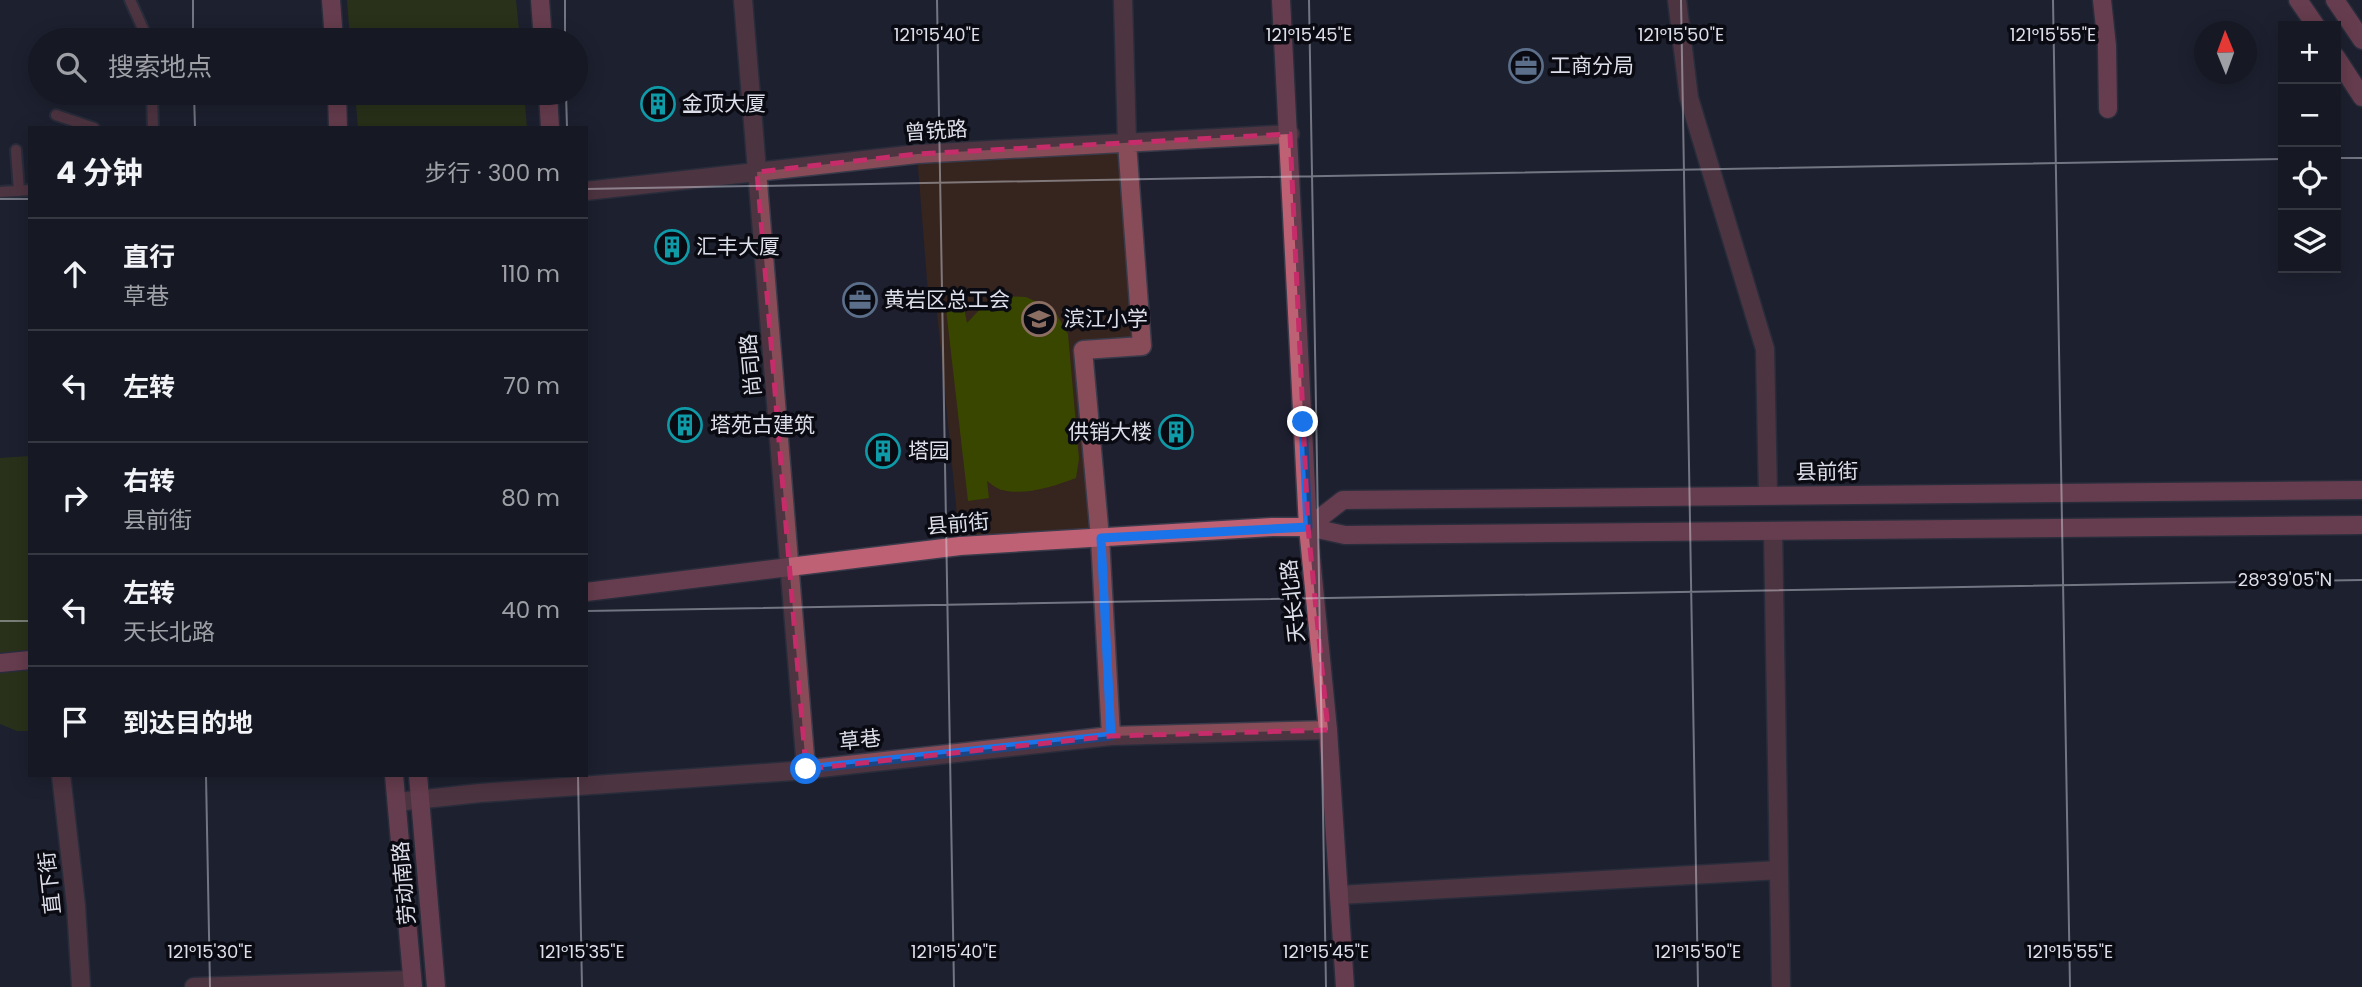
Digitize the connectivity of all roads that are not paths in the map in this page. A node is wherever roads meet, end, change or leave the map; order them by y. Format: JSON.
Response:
{"nodes":[{"id":1,"x":130,"y":0,"type":"edge"},
{"id":2,"x":331,"y":0,"type":"edge"},
{"id":3,"x":540,"y":0,"type":"edge"},
{"id":4,"x":743,"y":0,"type":"edge"},
{"id":5,"x":1123,"y":0,"type":"edge"},
{"id":6,"x":1281,"y":0,"type":"edge"},
{"id":7,"x":1677,"y":0,"type":"edge"},
{"id":8,"x":2102,"y":0,"type":"edge"},
{"id":9,"x":2298,"y":0,"type":"edge"},
{"id":10,"x":2335,"y":0,"type":"edge"},
{"id":11,"x":2313,"y":21,"type":"edge"},
{"id":12,"x":143,"y":28,"type":"edge"},
{"id":13,"x":333,"y":28,"type":"edge"},
{"id":14,"x":542,"y":28,"type":"edge"},
{"id":15,"x":2362,"y":40,"type":"edge"},
{"id":16,"x":2341,"y":65,"type":"edge"},
{"id":17,"x":2362,"y":97,"type":"edge"},
{"id":18,"x":152,"y":105,"type":"edge"},
{"id":19,"x":337,"y":105,"type":"edge"},
{"id":20,"x":549,"y":105,"type":"edge"},
{"id":21,"x":2108,"y":109,"type":"dead end"},
{"id":22,"x":56,"y":115,"type":"dead end"},
{"id":23,"x":88,"y":126,"type":"edge"},
{"id":24,"x":153,"y":126,"type":"edge"},
{"id":25,"x":338,"y":126,"type":"edge"},
{"id":26,"x":550,"y":126,"type":"edge"},
{"id":27,"x":1290,"y":134,"type":"junction"},
{"id":28,"x":1127,"y":143,"type":"junction"},
{"id":29,"x":16,"y":150,"type":"dead end"},
{"id":30,"x":757,"y":172,"type":"junction"},
{"id":31,"x":24,"y":190,"type":"edge"},
{"id":32,"x":588,"y":191,"type":"edge"},
{"id":33,"x":0,"y":192,"type":"edge"},
{"id":34,"x":2358,"y":490,"type":"edge"},
{"id":35,"x":1768,"y":495,"type":"junction"},
{"id":36,"x":2358,"y":525,"type":"edge"},
{"id":37,"x":1308,"y":527,"type":"junction"},
{"id":38,"x":1773,"y":531,"type":"junction"},
{"id":39,"x":1101,"y":538,"type":"junction"},
{"id":40,"x":790,"y":566,"type":"junction"},
{"id":41,"x":588,"y":581,"type":"edge"},
{"id":42,"x":614,"y":588,"type":"junction"},
{"id":43,"x":588,"y":592,"type":"edge"},
{"id":44,"x":28,"y":660,"type":"edge"},
{"id":45,"x":0,"y":663,"type":"edge"},
{"id":46,"x":1328,"y":730,"type":"junction"},
{"id":47,"x":1111,"y":736,"type":"junction"},
{"id":48,"x":806,"y":769,"type":"junction"},
{"id":49,"x":61,"y":777,"type":"edge"},
{"id":50,"x":394,"y":777,"type":"edge"},
{"id":51,"x":418,"y":777,"type":"edge"},
{"id":52,"x":419,"y":799,"type":"junction"},
{"id":53,"x":397,"y":802,"type":"junction"},
{"id":54,"x":1779,"y":870,"type":"junction"},
{"id":55,"x":1339,"y":895,"type":"junction"},
{"id":56,"x":412,"y":983,"type":"edge"},
{"id":57,"x":81,"y":987,"type":"edge"},
{"id":58,"x":194,"y":987,"type":"edge"},
{"id":59,"x":436,"y":987,"type":"edge"},
{"id":60,"x":1345,"y":987,"type":"edge"},
{"id":61,"x":1781,"y":987,"type":"edge"}],
"edges":[{"from":1,"to":12,"type":"lane"},
{"from":2,"to":13,"type":"street"},
{"from":3,"to":14,"type":"street"},
{"from":4,"to":30,"type":"street","name":"尚司路"},
{"from":5,"to":28,"type":"street"},
{"from":6,"to":27,"type":"street","name":"天长北路"},
{"from":7,"to":35,"type":"street"},
{"from":8,"to":21,"type":"street"},
{"from":9,"to":11,"type":"street"},
{"from":10,"to":15,"type":"street"},
{"from":16,"to":17,"type":"street"},
{"from":18,"to":24,"type":"lane"},
{"from":19,"to":25,"type":"street"},
{"from":20,"to":26,"type":"street"},
{"from":22,"to":23,"type":"lane"},
{"from":27,"to":28,"type":"street","name":"曾铣路"},
{"from":27,"to":37,"type":"street","name":"天长北路"},
{"from":28,"to":30,"type":"street","name":"曾铣路"},
{"from":28,"to":39,"type":"street"},
{"from":29,"to":31,"type":"lane"},
{"from":30,"to":32,"type":"street","name":"曾铣路"},
{"from":30,"to":40,"type":"street","name":"尚司路"},
{"from":31,"to":33,"type":"lane"},
{"from":34,"to":35,"type":"street","name":"县前街"},
{"from":35,"to":37,"type":"street","name":"县前街"},
{"from":36,"to":38,"type":"street","name":"县前街"},
{"from":37,"to":38,"type":"street","name":"县前街"},
{"from":37,"to":39,"type":"street","name":"县前街"},
{"from":37,"to":46,"type":"street","name":"天长北路"},
{"from":38,"to":54,"type":"street"},
{"from":39,"to":40,"type":"street","name":"县前街"},
{"from":39,"to":47,"type":"street"},
{"from":40,"to":42,"type":"street","name":"县前街"},
{"from":40,"to":48,"type":"street","name":"尚司路"},
{"from":41,"to":42,"type":"street","name":"县前街"},
{"from":42,"to":43,"type":"street","name":"县前街"},
{"from":44,"to":45,"type":"street"},
{"from":46,"to":47,"type":"street","name":"草巷"},
{"from":46,"to":55,"type":"street","name":"天长北路"},
{"from":47,"to":48,"type":"street","name":"草巷"},
{"from":48,"to":52,"type":"street","name":"草巷"},
{"from":49,"to":57,"type":"street","name":"直下街"},
{"from":50,"to":53,"type":"street"},
{"from":51,"to":52,"type":"street","name":"劳动南路"},
{"from":52,"to":53,"type":"street","name":"草巷"},
{"from":52,"to":59,"type":"street","name":"劳动南路"},
{"from":53,"to":56,"type":"street"},
{"from":54,"to":55,"type":"street"},
{"from":54,"to":61,"type":"street"},
{"from":55,"to":60,"type":"street","name":"天长北路"},
{"from":56,"to":58,"type":"street"}]}
